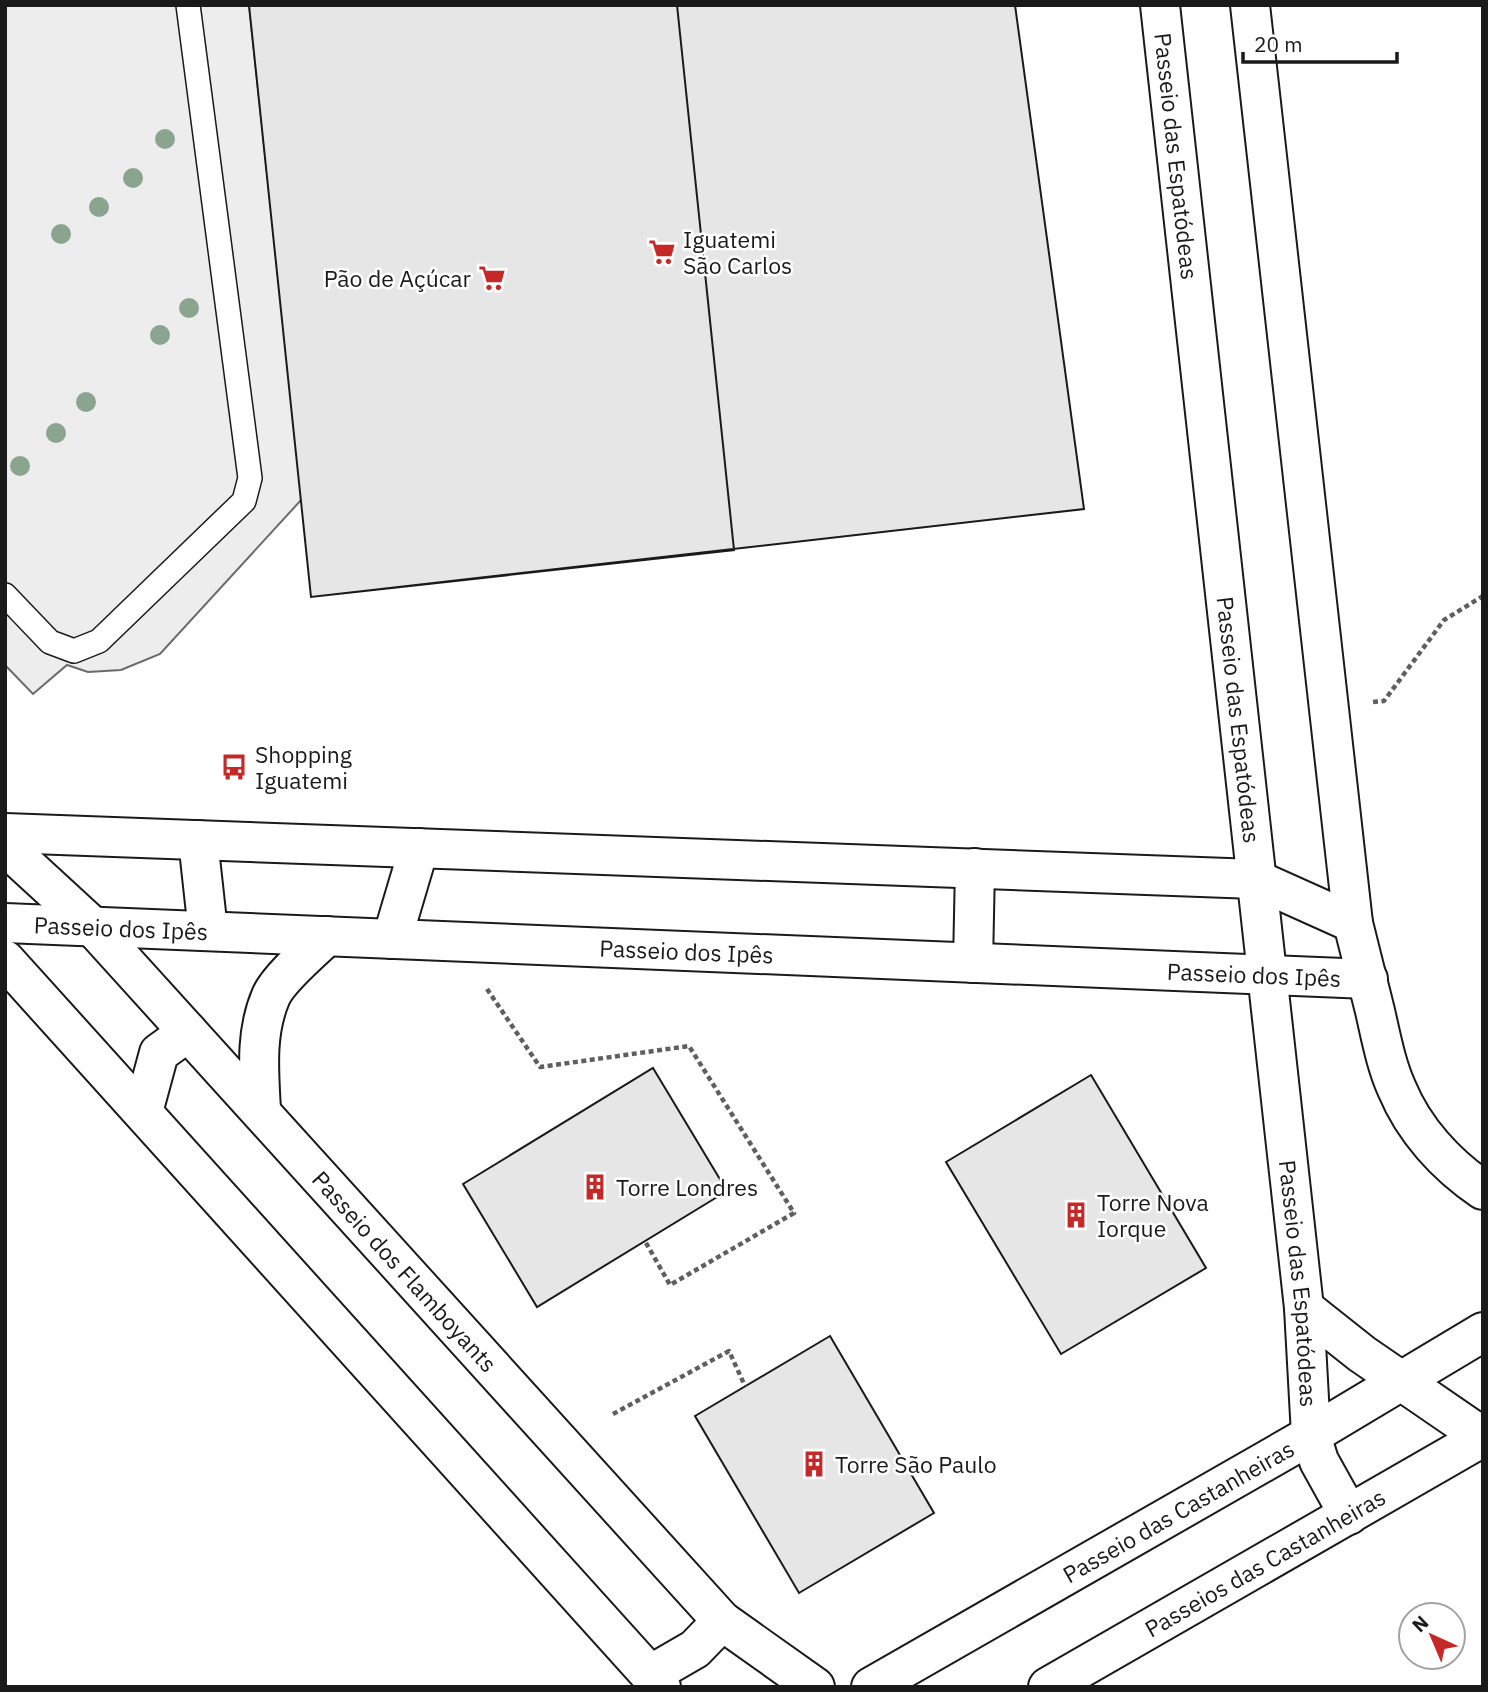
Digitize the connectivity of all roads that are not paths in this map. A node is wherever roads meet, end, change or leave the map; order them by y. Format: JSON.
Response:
{"nodes":[{"id":1,"x":188,"y":5,"type":"edge"},
{"id":2,"x":1160,"y":5,"type":"edge"},
{"id":3,"x":1250,"y":5,"type":"edge"},
{"id":4,"x":5,"y":595,"type":"edge"},
{"id":5,"x":5,"y":833,"type":"edge"},
{"id":6,"x":198,"y":840,"type":"junction"},
{"id":7,"x":5,"y":846,"type":"edge"},
{"id":8,"x":419,"y":848,"type":"junction"},
{"id":9,"x":975,"y":868,"type":"junction"},
{"id":10,"x":1255,"y":879,"type":"junction"},
{"id":11,"x":5,"y":923,"type":"edge"},
{"id":12,"x":1353,"y":923,"type":"junction"},
{"id":13,"x":92,"y":926,"type":"junction"},
{"id":14,"x":208,"y":931,"type":"junction"},
{"id":15,"x":327,"y":936,"type":"junction"},
{"id":16,"x":392,"y":939,"type":"junction"},
{"id":17,"x":5,"y":960,"type":"edge"},
{"id":18,"x":973,"y":963,"type":"junction"},
{"id":19,"x":1269,"y":975,"type":"junction"},
{"id":20,"x":1368,"y":979,"type":"junction"},
{"id":21,"x":188,"y":1032,"type":"junction"},
{"id":22,"x":261,"y":1110,"type":"junction"},
{"id":23,"x":143,"y":1112,"type":"junction"},
{"id":24,"x":1483,"y":1190,"type":"edge"},
{"id":25,"x":1304,"y":1308,"type":"junction"},
{"id":26,"x":1483,"y":1332,"type":"edge"},
{"id":27,"x":1402,"y":1380,"type":"junction"},
{"id":28,"x":1311,"y":1435,"type":"junction"},
{"id":29,"x":1483,"y":1437,"type":"edge"},
{"id":30,"x":1349,"y":1515,"type":"junction"},
{"id":31,"x":722,"y":1620,"type":"junction"},
{"id":32,"x":655,"y":1681,"type":"edge"},
{"id":33,"x":815,"y":1687,"type":"edge"},
{"id":34,"x":871,"y":1687,"type":"edge"},
{"id":35,"x":1048,"y":1687,"type":"edge"}],
"edges":[{"from":1,"to":4,"type":"lane"},
{"from":2,"to":10,"type":"street","name":"Passeio das Espatódeas"},
{"from":3,"to":12,"type":"street"},
{"from":5,"to":6,"type":"street"},
{"from":6,"to":8,"type":"street"},
{"from":6,"to":14,"type":"street"},
{"from":7,"to":13,"type":"street","name":"Passeio dos Flamboyants"},
{"from":8,"to":9,"type":"street"},
{"from":8,"to":16,"type":"street"},
{"from":9,"to":10,"type":"street"},
{"from":9,"to":18,"type":"street"},
{"from":10,"to":12,"type":"street"},
{"from":10,"to":19,"type":"street","name":"Passeio das Espatódeas"},
{"from":11,"to":13,"type":"street","name":"Passeio dos Ipês"},
{"from":12,"to":20,"type":"street"},
{"from":13,"to":14,"type":"street","name":"Passeio dos Ipês"},
{"from":13,"to":21,"type":"street","name":"Passeio dos Flamboyants"},
{"from":14,"to":15,"type":"street","name":"Passeio dos Ipês"},
{"from":15,"to":16,"type":"street","name":"Passeio dos Ipês"},
{"from":15,"to":22,"type":"street"},
{"from":16,"to":18,"type":"street","name":"Passeio dos Ipês"},
{"from":17,"to":23,"type":"street"},
{"from":18,"to":19,"type":"street","name":"Passeio dos Ipês"},
{"from":19,"to":20,"type":"street","name":"Passeio dos Ipês"},
{"from":19,"to":25,"type":"street","name":"Passeio das Espatódeas"},
{"from":20,"to":24,"type":"street"},
{"from":21,"to":22,"type":"street","name":"Passeio dos Flamboyants"},
{"from":21,"to":23,"type":"street"},
{"from":22,"to":31,"type":"street","name":"Passeio dos Flamboyants"},
{"from":23,"to":32,"type":"street"},
{"from":25,"to":27,"type":"street"},
{"from":25,"to":28,"type":"street","name":"Passeio das Espatódeas"},
{"from":26,"to":27,"type":"street","name":"Passeio das Castanheiras"},
{"from":27,"to":28,"type":"street","name":"Passeio das Castanheiras"},
{"from":27,"to":29,"type":"street"},
{"from":28,"to":30,"type":"street","name":"Passeio das Espatódeas"},
{"from":28,"to":34,"type":"street","name":"Passeio das Castanheiras"},
{"from":29,"to":30,"type":"street","name":"Passeios das Castanheiras"},
{"from":30,"to":35,"type":"street","name":"Passeios das Castanheiras"},
{"from":31,"to":32,"type":"street"},
{"from":31,"to":33,"type":"street","name":"Passeio dos Flamboyants"}]}
